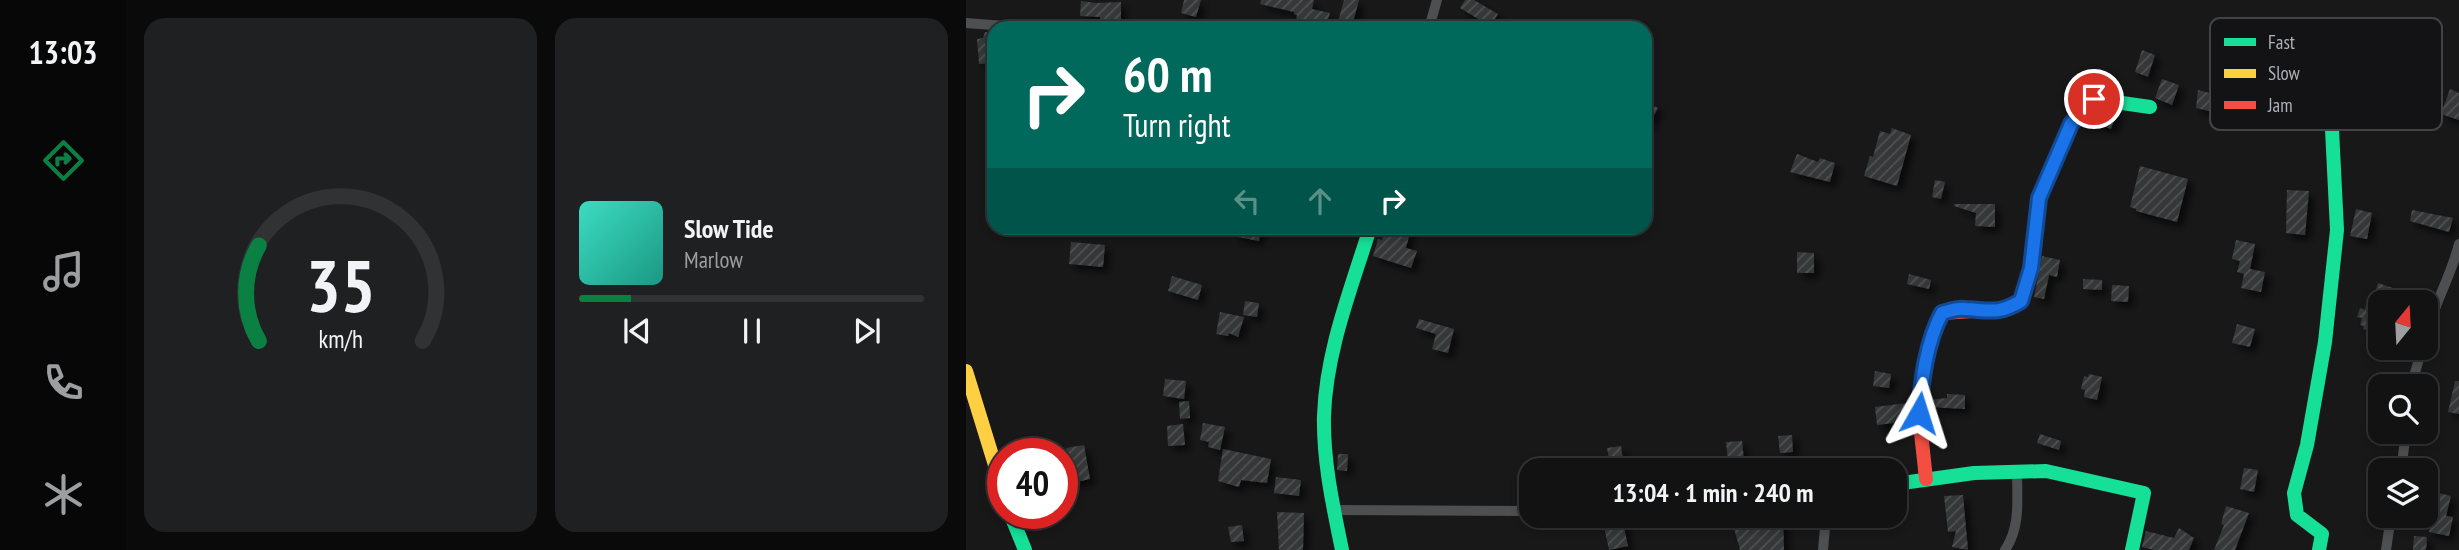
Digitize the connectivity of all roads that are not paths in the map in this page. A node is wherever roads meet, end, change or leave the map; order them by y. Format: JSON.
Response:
{"nodes":[{"id":1,"x":1437,"y":0,"type":"edge"},
{"id":2,"x":1431,"y":21,"type":"edge"},
{"id":3,"x":966,"y":23,"type":"edge"},
{"id":4,"x":987,"y":25,"type":"edge"},
{"id":5,"x":2150,"y":107,"type":"dead end"},
{"id":6,"x":2331,"y":130,"type":"edge"},
{"id":7,"x":1368,"y":235,"type":"edge"},
{"id":8,"x":2459,"y":244,"type":"edge"},
{"id":9,"x":2438,"y":301,"type":"edge"},
{"id":10,"x":966,"y":371,"type":"edge"},
{"id":11,"x":987,"y":439,"type":"edge"},
{"id":12,"x":2017,"y":471,"type":"junction"},
{"id":13,"x":1926,"y":479,"type":"junction"},
{"id":14,"x":1907,"y":482,"type":"edge"},
{"id":15,"x":1334,"y":510,"type":"junction"},
{"id":16,"x":1519,"y":511,"type":"edge"},
{"id":17,"x":1825,"y":528,"type":"edge"},
{"id":18,"x":2389,"y":528,"type":"edge"},
{"id":19,"x":1016,"y":529,"type":"edge"},
{"id":20,"x":1025,"y":550,"type":"edge"},
{"id":21,"x":1342,"y":550,"type":"edge"},
{"id":22,"x":1823,"y":550,"type":"edge"},
{"id":23,"x":2005,"y":550,"type":"edge"},
{"id":24,"x":2132,"y":550,"type":"edge"},
{"id":25,"x":2319,"y":550,"type":"edge"},
{"id":26,"x":2386,"y":550,"type":"edge"}],
"edges":[{"from":1,"to":2,"type":"street"},
{"from":3,"to":4,"type":"street"},
{"from":5,"to":13,"type":"street"},
{"from":6,"to":25,"type":"street"},
{"from":7,"to":15,"type":"street"},
{"from":8,"to":9,"type":"street"},
{"from":10,"to":11,"type":"street"},
{"from":12,"to":13,"type":"street"},
{"from":12,"to":23,"type":"street"},
{"from":12,"to":24,"type":"street"},
{"from":13,"to":14,"type":"street"},
{"from":15,"to":16,"type":"street"},
{"from":15,"to":21,"type":"street"},
{"from":17,"to":22,"type":"street"},
{"from":18,"to":26,"type":"street"},
{"from":19,"to":20,"type":"street"}]}
